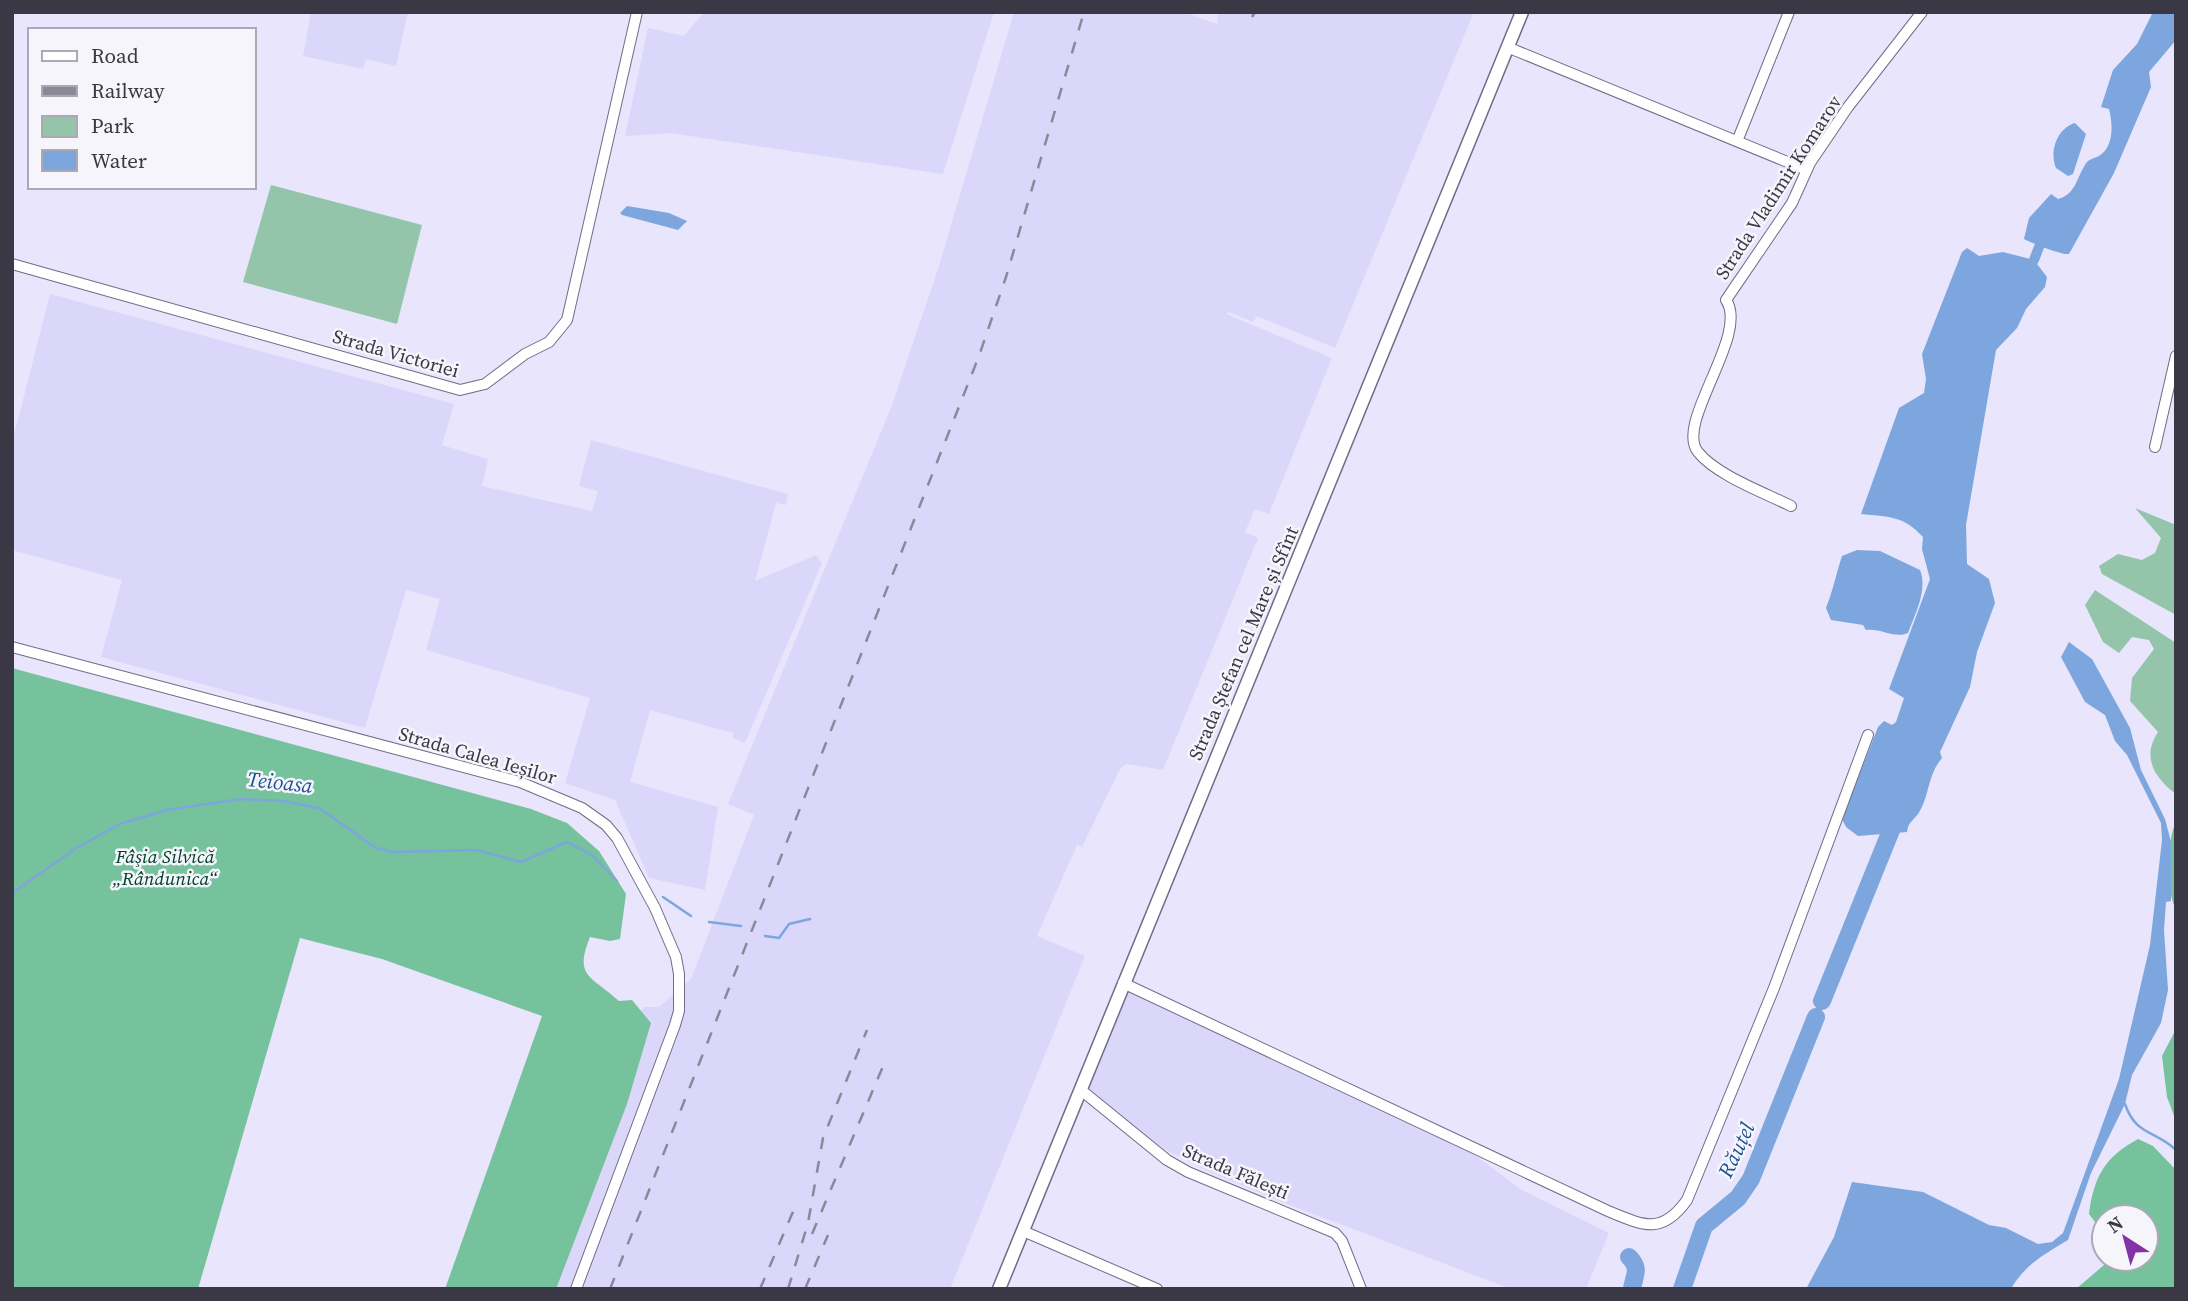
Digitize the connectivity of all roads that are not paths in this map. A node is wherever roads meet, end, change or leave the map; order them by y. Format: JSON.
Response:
{"nodes":[{"id":1,"x":637,"y":12,"type":"edge"},
{"id":2,"x":1522,"y":12,"type":"edge"},
{"id":3,"x":1789,"y":12,"type":"edge"},
{"id":4,"x":1923,"y":12,"type":"edge"},
{"id":5,"x":1507,"y":47,"type":"junction"},
{"id":6,"x":1738,"y":139,"type":"junction"},
{"id":7,"x":1807,"y":170,"type":"junction"},
{"id":8,"x":12,"y":264,"type":"edge"},
{"id":9,"x":2176,"y":356,"type":"edge"},
{"id":10,"x":2155,"y":447,"type":"dead end"},
{"id":11,"x":1791,"y":506,"type":"dead end"},
{"id":12,"x":12,"y":647,"type":"edge"},
{"id":13,"x":1868,"y":736,"type":"dead end"},
{"id":14,"x":1123,"y":983,"type":"junction"},
{"id":15,"x":1081,"y":1090,"type":"junction"},
{"id":16,"x":1023,"y":1231,"type":"junction"},
{"id":17,"x":576,"y":1289,"type":"edge"},
{"id":18,"x":999,"y":1289,"type":"edge"},
{"id":19,"x":1157,"y":1289,"type":"edge"},
{"id":20,"x":1361,"y":1289,"type":"edge"}],
"edges":[{"from":1,"to":8,"type":"street","name":"Strada Victoriei"},
{"from":2,"to":5,"type":"main road","name":"Strada Ștefan cel Mare și Sfînt"},
{"from":3,"to":6,"type":"street"},
{"from":4,"to":7,"type":"street","name":"Strada Vladimir Komarov"},
{"from":5,"to":6,"type":"street"},
{"from":5,"to":14,"type":"main road","name":"Strada Ștefan cel Mare și Sfînt"},
{"from":6,"to":7,"type":"street"},
{"from":7,"to":11,"type":"street","name":"Strada Vladimir Komarov"},
{"from":9,"to":10,"type":"street"},
{"from":12,"to":17,"type":"street","name":"Strada Calea Ieșilor"},
{"from":13,"to":14,"type":"street"},
{"from":14,"to":15,"type":"main road","name":"Strada Ștefan cel Mare și Sfînt"},
{"from":15,"to":16,"type":"main road","name":"Strada Ștefan cel Mare și Sfînt"},
{"from":15,"to":20,"type":"street","name":"Strada Fălești"},
{"from":16,"to":18,"type":"main road","name":"Strada Ștefan cel Mare și Sfînt"},
{"from":16,"to":19,"type":"street"}]}
